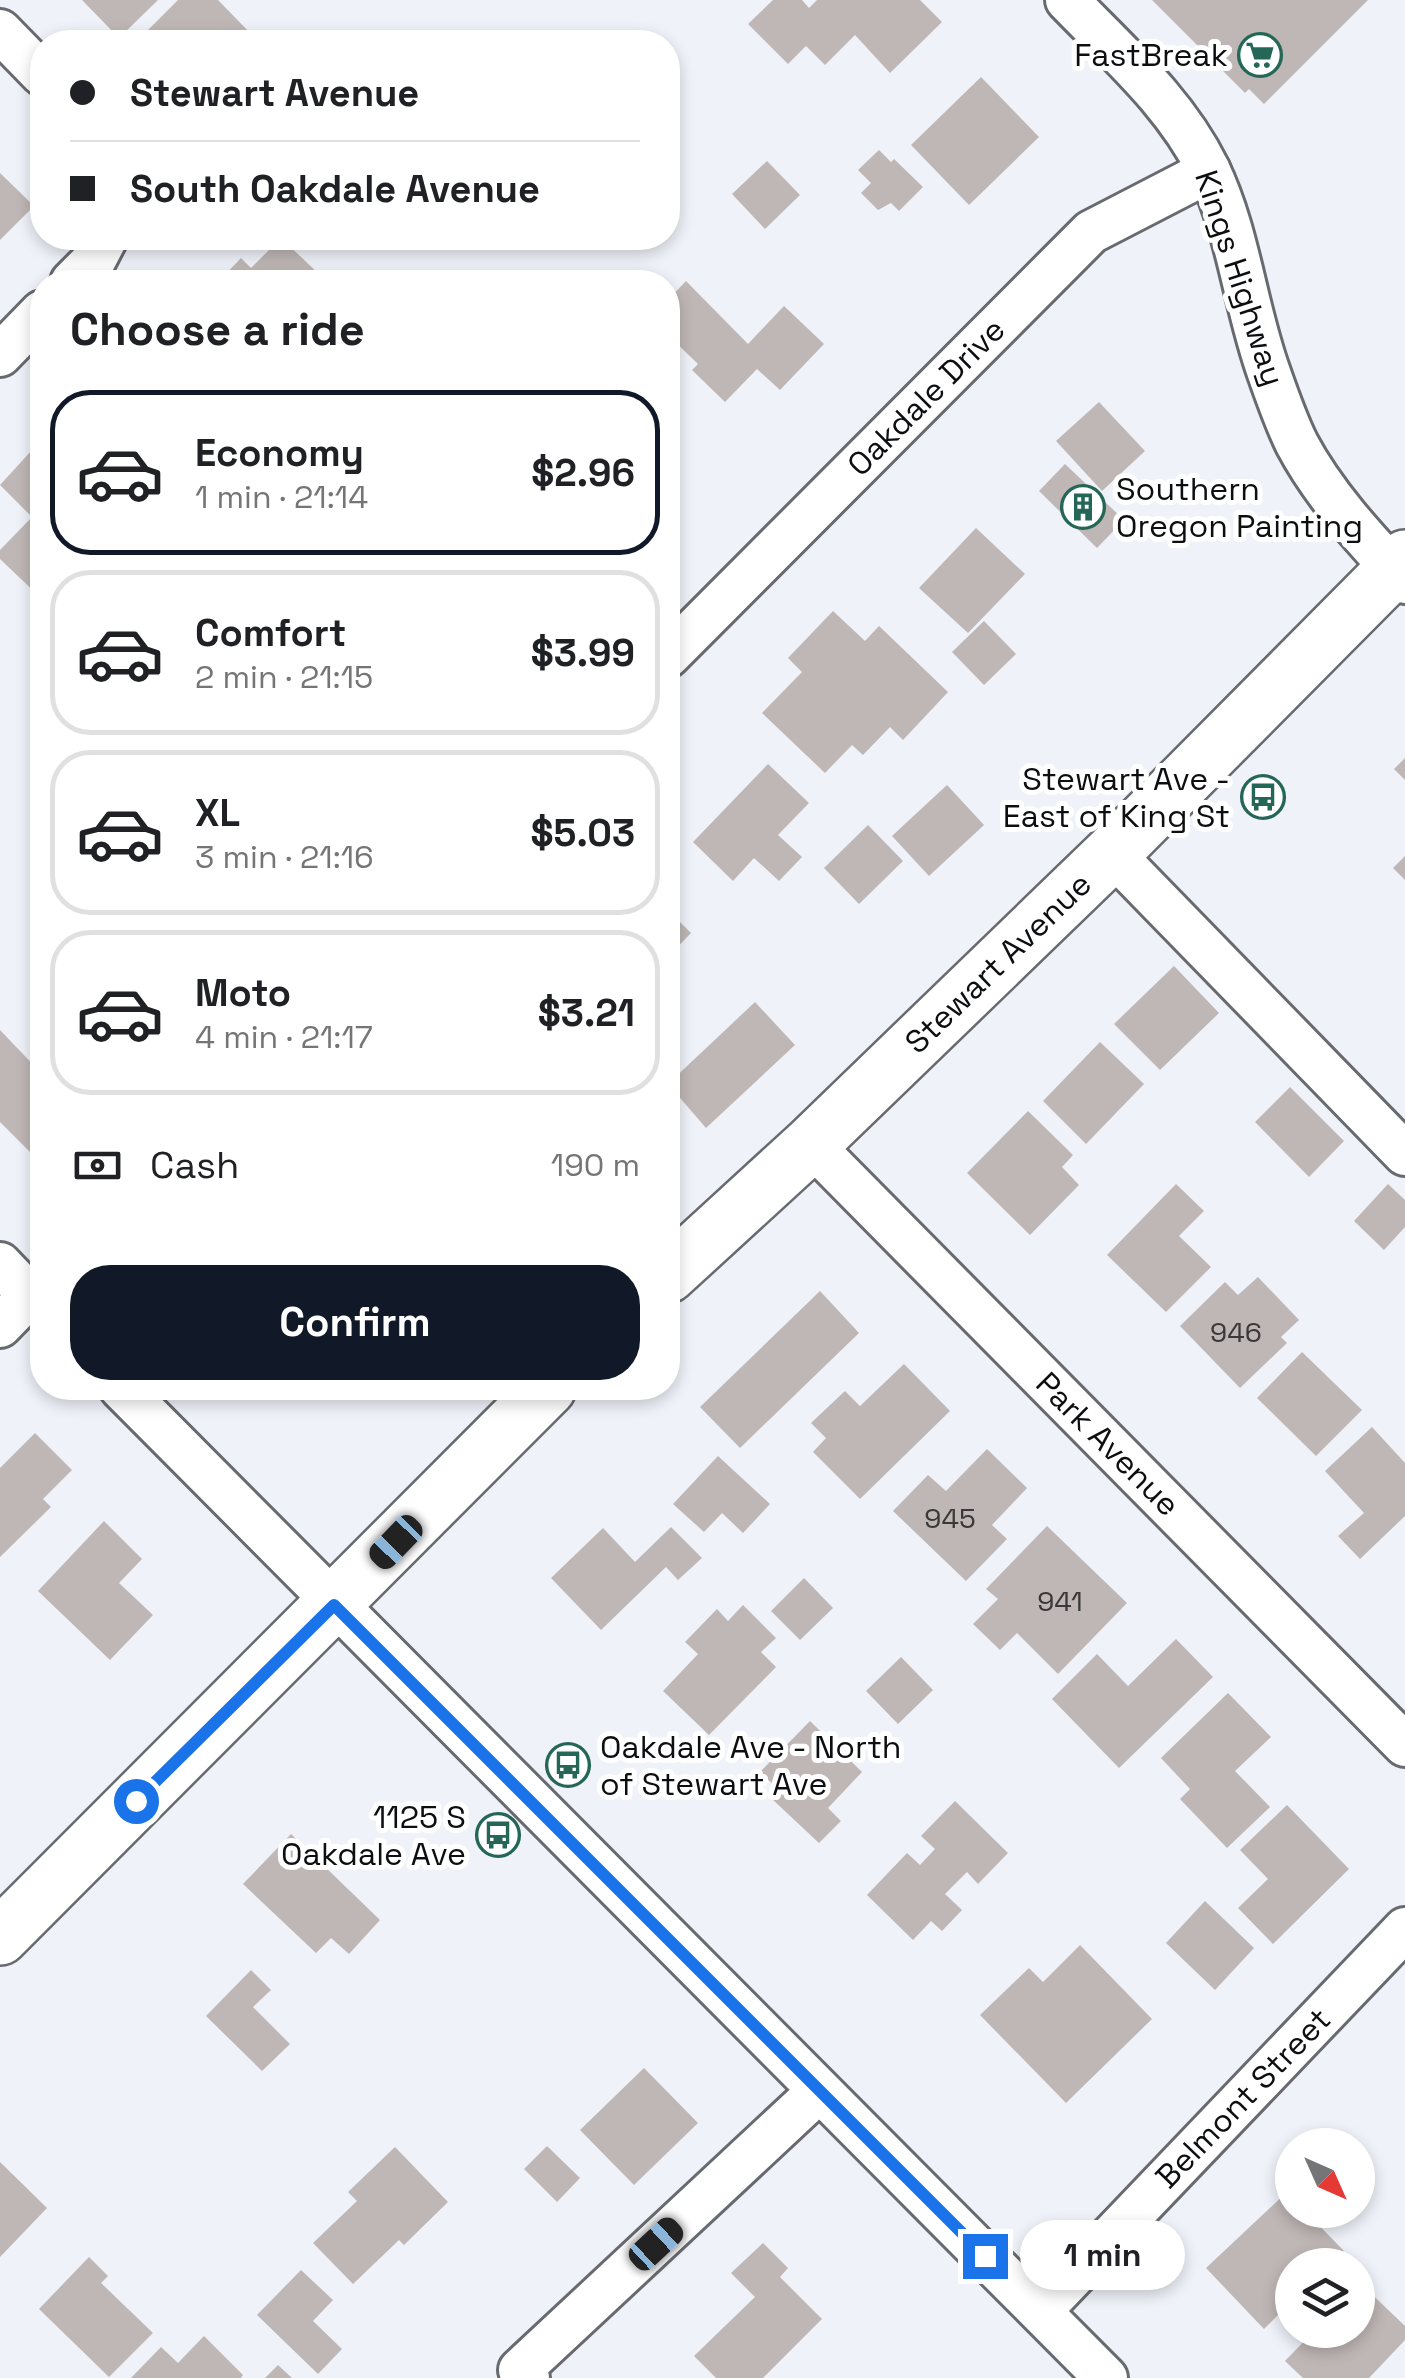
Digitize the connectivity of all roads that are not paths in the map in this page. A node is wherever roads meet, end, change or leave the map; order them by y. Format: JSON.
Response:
{"nodes":[{"id":1,"x":1067,"y":0,"type":"edge"},
{"id":2,"x":0,"y":31,"type":"edge"},
{"id":3,"x":30,"y":62,"type":"edge"},
{"id":4,"x":1209,"y":171,"type":"junction"},
{"id":5,"x":100,"y":250,"type":"edge"},
{"id":6,"x":84,"y":270,"type":"edge"},
{"id":7,"x":30,"y":325,"type":"edge"},
{"id":8,"x":0,"y":356,"type":"edge"},
{"id":9,"x":1401,"y":570,"type":"edge"},
{"id":10,"x":680,"y":644,"type":"edge"},
{"id":11,"x":1112,"y":853,"type":"junction"},
{"id":12,"x":811,"y":1144,"type":"junction"},
{"id":13,"x":1405,"y":1154,"type":"edge"},
{"id":14,"x":0,"y":1264,"type":"edge"},
{"id":15,"x":680,"y":1264,"type":"edge"},
{"id":16,"x":30,"y":1288,"type":"edge"},
{"id":17,"x":30,"y":1302,"type":"edge"},
{"id":18,"x":0,"y":1326,"type":"edge"},
{"id":19,"x":133,"y":1400,"type":"edge"},
{"id":20,"x":536,"y":1400,"type":"edge"},
{"id":21,"x":334,"y":1605,"type":"junction"},
{"id":22,"x":1405,"y":1745,"type":"edge"},
{"id":23,"x":1405,"y":1929,"type":"edge"},
{"id":24,"x":0,"y":1937,"type":"edge"},
{"id":25,"x":819,"y":2091,"type":"junction"},
{"id":26,"x":1040,"y":2312,"type":"junction"},
{"id":27,"x":524,"y":2374,"type":"edge"},
{"id":28,"x":1106,"y":2378,"type":"edge"}],
"edges":[{"from":1,"to":4,"type":"street","name":"Kings Highway"},
{"from":2,"to":3,"type":"street"},
{"from":4,"to":9,"type":"street","name":"Kings Highway"},
{"from":4,"to":10,"type":"street","name":"Oakdale Drive"},
{"from":5,"to":6,"type":"street"},
{"from":7,"to":8,"type":"street"},
{"from":9,"to":11,"type":"main road","name":"Stewart Avenue"},
{"from":11,"to":12,"type":"main road","name":"Stewart Avenue"},
{"from":11,"to":13,"type":"street"},
{"from":12,"to":15,"type":"main road","name":"Stewart Avenue"},
{"from":12,"to":22,"type":"street","name":"Park Avenue"},
{"from":14,"to":16,"type":"street"},
{"from":17,"to":18,"type":"street"},
{"from":19,"to":21,"type":"street"},
{"from":20,"to":21,"type":"main road"},
{"from":21,"to":24,"type":"main road"},
{"from":21,"to":25,"type":"street"},
{"from":23,"to":26,"type":"street","name":"Belmont Street"},
{"from":25,"to":26,"type":"street"},
{"from":25,"to":27,"type":"street"},
{"from":26,"to":28,"type":"street"}]}
